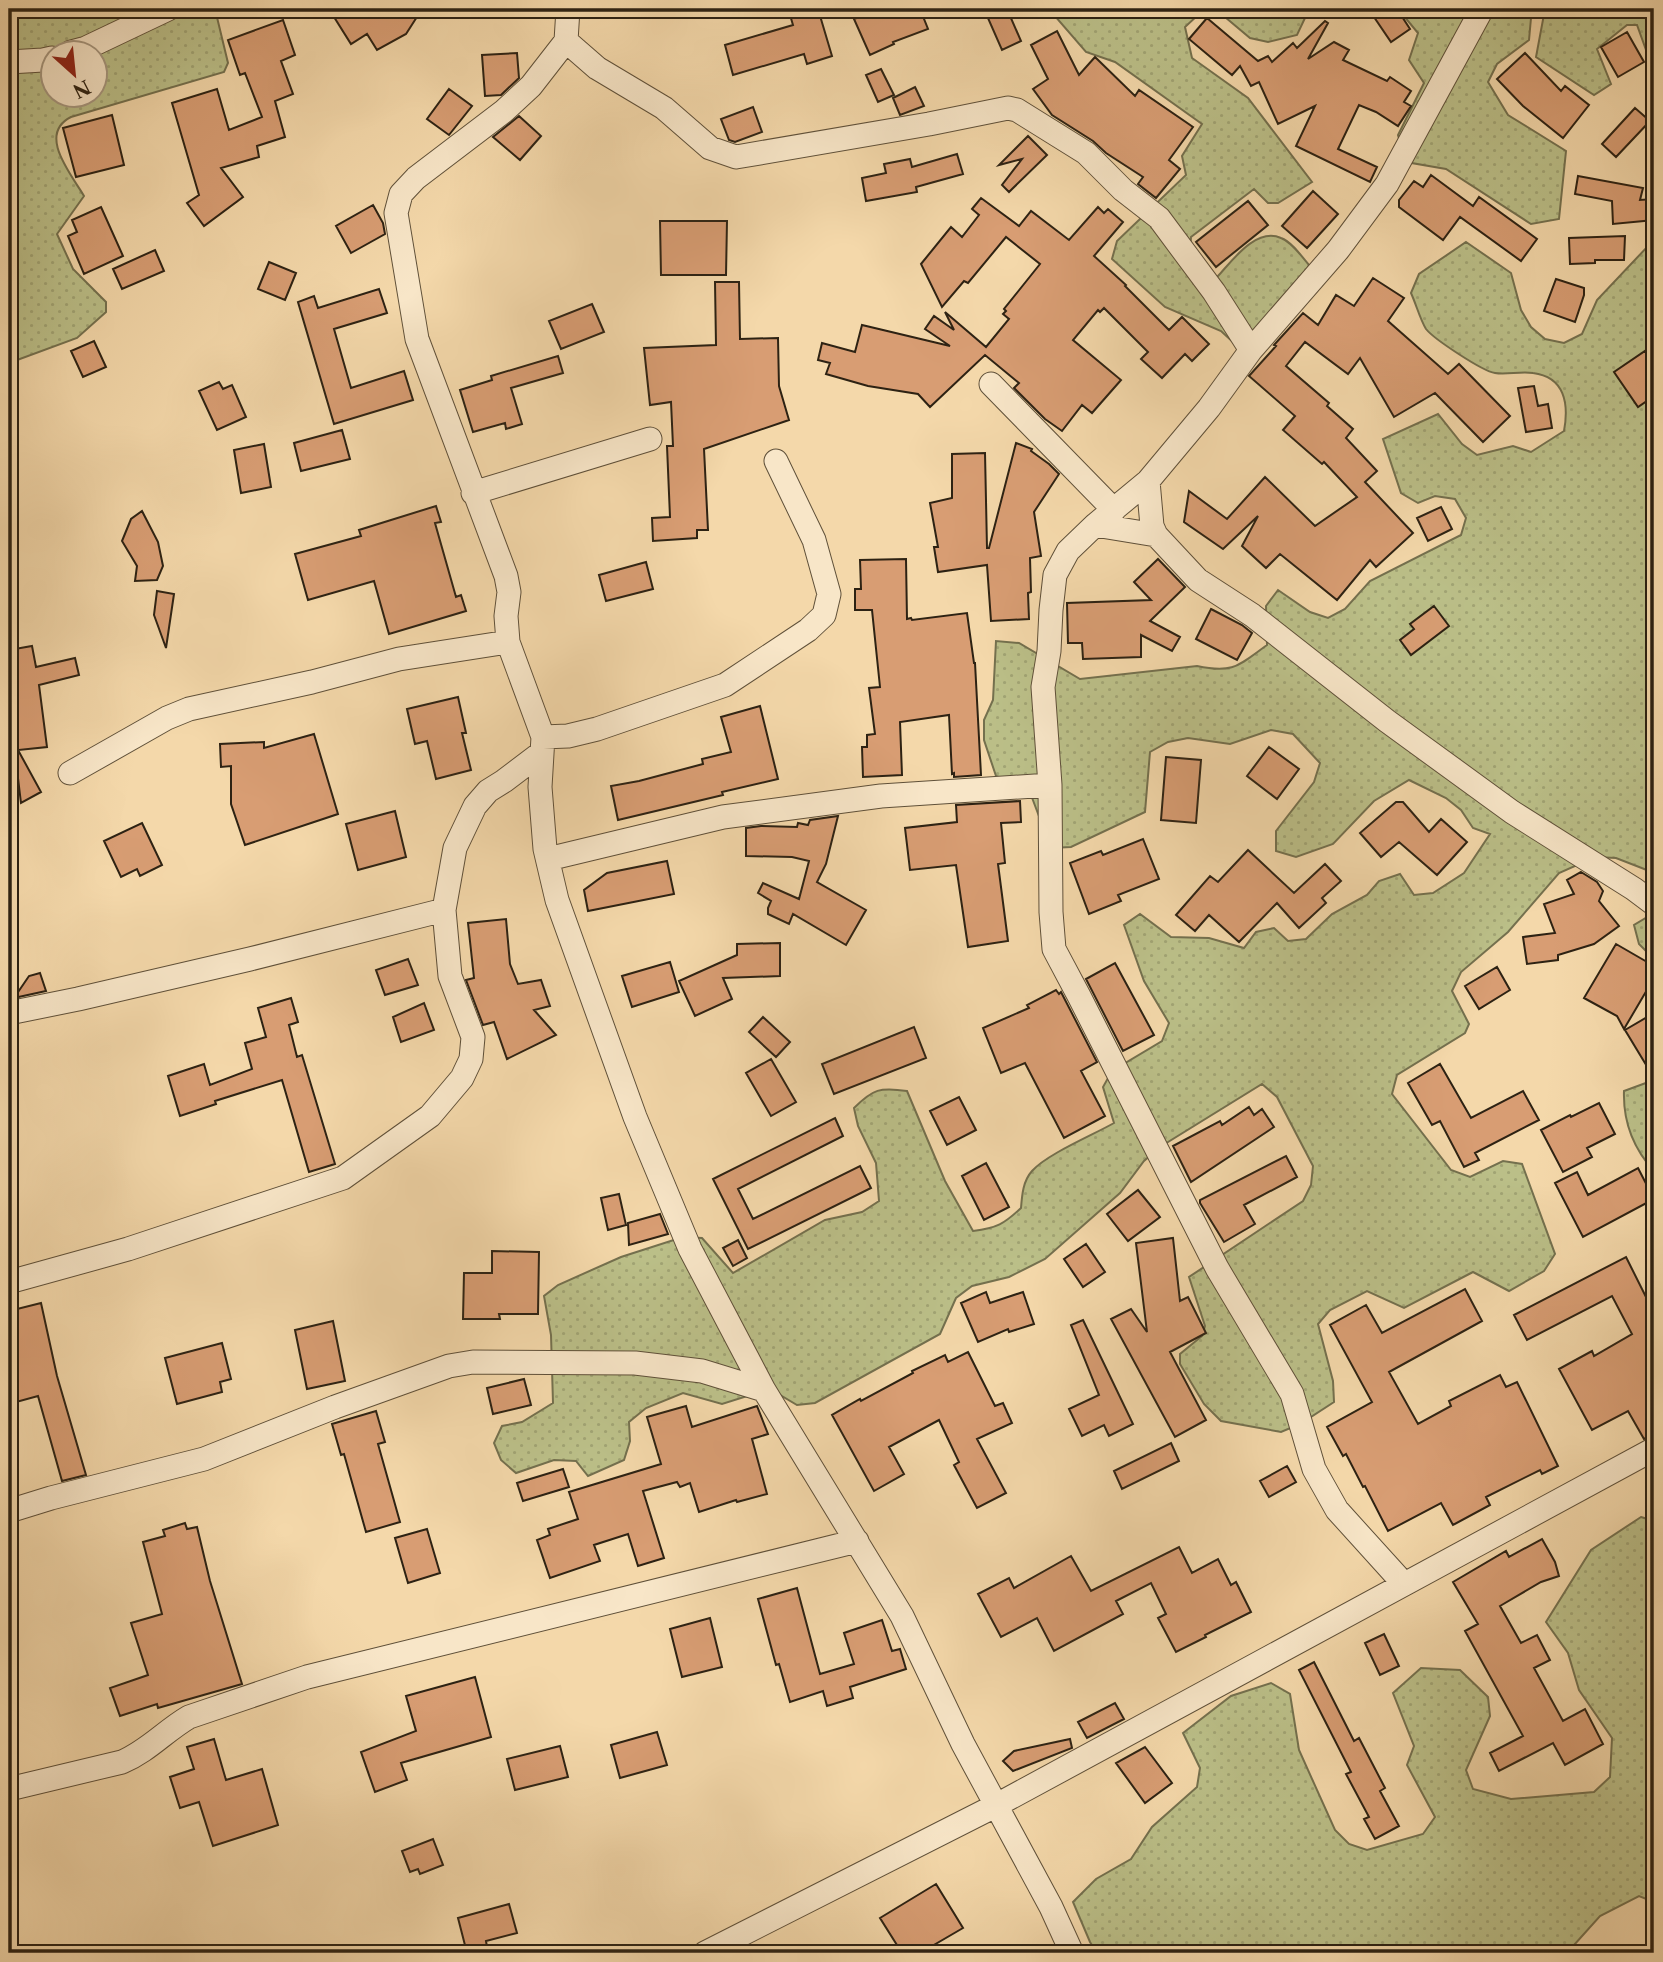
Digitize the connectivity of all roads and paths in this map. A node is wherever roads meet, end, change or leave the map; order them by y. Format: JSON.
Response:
{"nodes":[{"id":1,"x":168,"y":9,"type":"edge"},
{"id":2,"x":568,"y":9,"type":"edge"},
{"id":3,"x":1482,"y":9,"type":"edge"},
{"id":4,"x":107,"y":38,"type":"edge"},
{"id":5,"x":566,"y":41,"type":"junction"},
{"id":6,"x":38,"y":60,"type":"edge"},
{"id":7,"x":9,"y":62,"type":"edge"},
{"id":8,"x":1251,"y":350,"type":"junction"},
{"id":9,"x":991,"y":384,"type":"dead end"},
{"id":10,"x":650,"y":439,"type":"dead end"},
{"id":11,"x":776,"y":461,"type":"dead end"},
{"id":12,"x":1149,"y":481,"type":"junction"},
{"id":13,"x":473,"y":493,"type":"junction"},
{"id":14,"x":1114,"y":510,"type":"junction"},
{"id":15,"x":1095,"y":525,"type":"junction"},
{"id":16,"x":1156,"y":535,"type":"junction"},
{"id":17,"x":508,"y":642,"type":"junction"},
{"id":18,"x":542,"y":745,"type":"junction"},
{"id":19,"x":70,"y":773,"type":"dead end"},
{"id":20,"x":1050,"y":785,"type":"junction"},
{"id":21,"x":548,"y":859,"type":"junction"},
{"id":22,"x":1654,"y":905,"type":"edge"},
{"id":23,"x":444,"y":910,"type":"junction"},
{"id":24,"x":9,"y":1013,"type":"edge"},
{"id":25,"x":9,"y":1282,"type":"edge"},
{"id":26,"x":764,"y":1390,"type":"junction"},
{"id":27,"x":1654,"y":1449,"type":"edge"},
{"id":28,"x":9,"y":1511,"type":"edge"},
{"id":29,"x":857,"y":1541,"type":"junction"},
{"id":30,"x":1404,"y":1584,"type":"junction"},
{"id":31,"x":9,"y":1789,"type":"edge"},
{"id":32,"x":995,"y":1806,"type":"junction"},
{"id":33,"x":705,"y":1953,"type":"edge"},
{"id":34,"x":1072,"y":1953,"type":"edge"}],
"edges":[{"from":1,"to":4,"type":"street"},
{"from":2,"to":5,"type":"street"},
{"from":3,"to":8,"type":"street"},
{"from":5,"to":8,"type":"street"},
{"from":5,"to":13,"type":"street"},
{"from":6,"to":7,"type":"street"},
{"from":8,"to":12,"type":"street"},
{"from":9,"to":14,"type":"street"},
{"from":10,"to":13,"type":"street"},
{"from":11,"to":18,"type":"street"},
{"from":12,"to":14,"type":"street"},
{"from":12,"to":16,"type":"street"},
{"from":13,"to":17,"type":"street"},
{"from":14,"to":15,"type":"street"},
{"from":15,"to":16,"type":"street"},
{"from":15,"to":20,"type":"street"},
{"from":16,"to":22,"type":"street"},
{"from":17,"to":18,"type":"street"},
{"from":17,"to":19,"type":"street"},
{"from":18,"to":21,"type":"street"},
{"from":18,"to":23,"type":"street"},
{"from":20,"to":21,"type":"street"},
{"from":20,"to":30,"type":"street"},
{"from":21,"to":26,"type":"street"},
{"from":23,"to":24,"type":"street"},
{"from":23,"to":25,"type":"street"},
{"from":26,"to":28,"type":"street"},
{"from":26,"to":29,"type":"street"},
{"from":27,"to":30,"type":"street"},
{"from":29,"to":31,"type":"street"},
{"from":29,"to":32,"type":"street"},
{"from":30,"to":32,"type":"street"},
{"from":32,"to":33,"type":"street"},
{"from":32,"to":34,"type":"street"}]}
